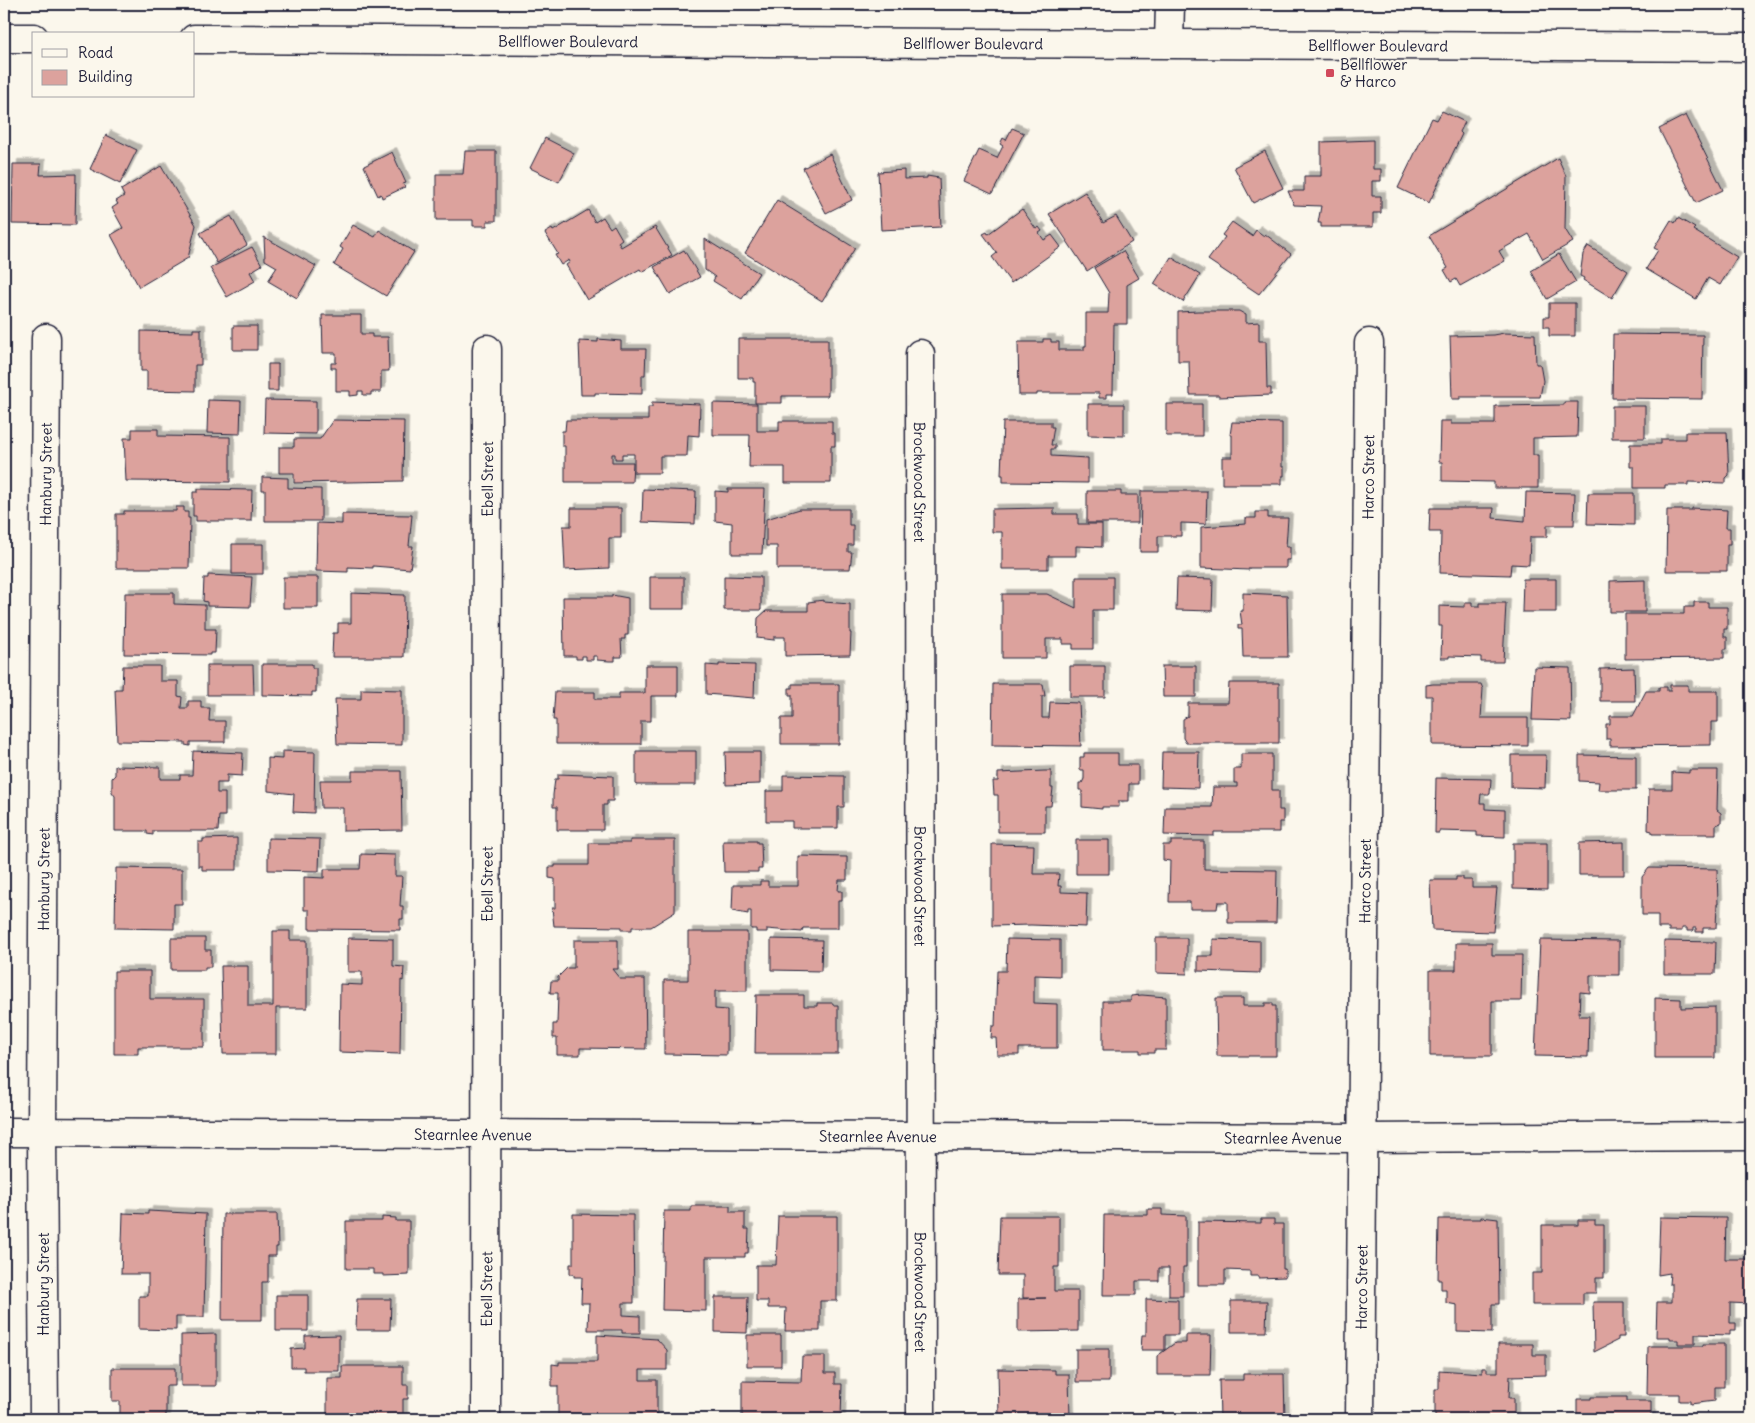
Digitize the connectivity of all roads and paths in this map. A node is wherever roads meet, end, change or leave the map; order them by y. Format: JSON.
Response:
{"nodes":[{"id":1,"x":1170,"y":4,"type":"edge"},
{"id":2,"x":4,"y":38,"type":"edge"},
{"id":3,"x":32,"y":38,"type":"edge"},
{"id":4,"x":195,"y":39,"type":"edge"},
{"id":5,"x":1170,"y":43,"type":"junction"},
{"id":6,"x":1751,"y":47,"type":"edge"},
{"id":7,"x":46,"y":338,"type":"dead end"},
{"id":8,"x":1369,"y":343,"type":"dead end"},
{"id":9,"x":487,"y":349,"type":"dead end"},
{"id":10,"x":920,"y":354,"type":"dead end"},
{"id":11,"x":4,"y":1132,"type":"edge"},
{"id":12,"x":42,"y":1132,"type":"junction"},
{"id":13,"x":487,"y":1134,"type":"junction"},
{"id":14,"x":920,"y":1134,"type":"junction"},
{"id":15,"x":1751,"y":1136,"type":"edge"},
{"id":16,"x":1361,"y":1138,"type":"junction"},
{"id":17,"x":44,"y":1419,"type":"edge"},
{"id":18,"x":486,"y":1419,"type":"edge"},
{"id":19,"x":921,"y":1419,"type":"edge"},
{"id":20,"x":1360,"y":1419,"type":"edge"}],
"edges":[{"from":1,"to":5,"type":"street"},
{"from":2,"to":3,"type":"street"},
{"from":4,"to":5,"type":"street","name":"Bellflower Boulevard"},
{"from":5,"to":6,"type":"street","name":"Bellflower Boulevard"},
{"from":7,"to":12,"type":"street","name":"Hanbury Street"},
{"from":8,"to":16,"type":"street","name":"Harco Street"},
{"from":9,"to":13,"type":"street","name":"Ebell Street"},
{"from":10,"to":14,"type":"street","name":"Brockwood Street"},
{"from":11,"to":12,"type":"street","name":"Stearnlee Avenue"},
{"from":12,"to":13,"type":"street","name":"Stearnlee Avenue"},
{"from":12,"to":17,"type":"street","name":"Hanbury Street"},
{"from":13,"to":14,"type":"street","name":"Stearnlee Avenue"},
{"from":13,"to":18,"type":"street","name":"Ebell Street"},
{"from":14,"to":16,"type":"street","name":"Stearnlee Avenue"},
{"from":14,"to":19,"type":"street","name":"Brockwood Street"},
{"from":15,"to":16,"type":"street","name":"Stearnlee Avenue"},
{"from":16,"to":20,"type":"street","name":"Harco Street"}]}
